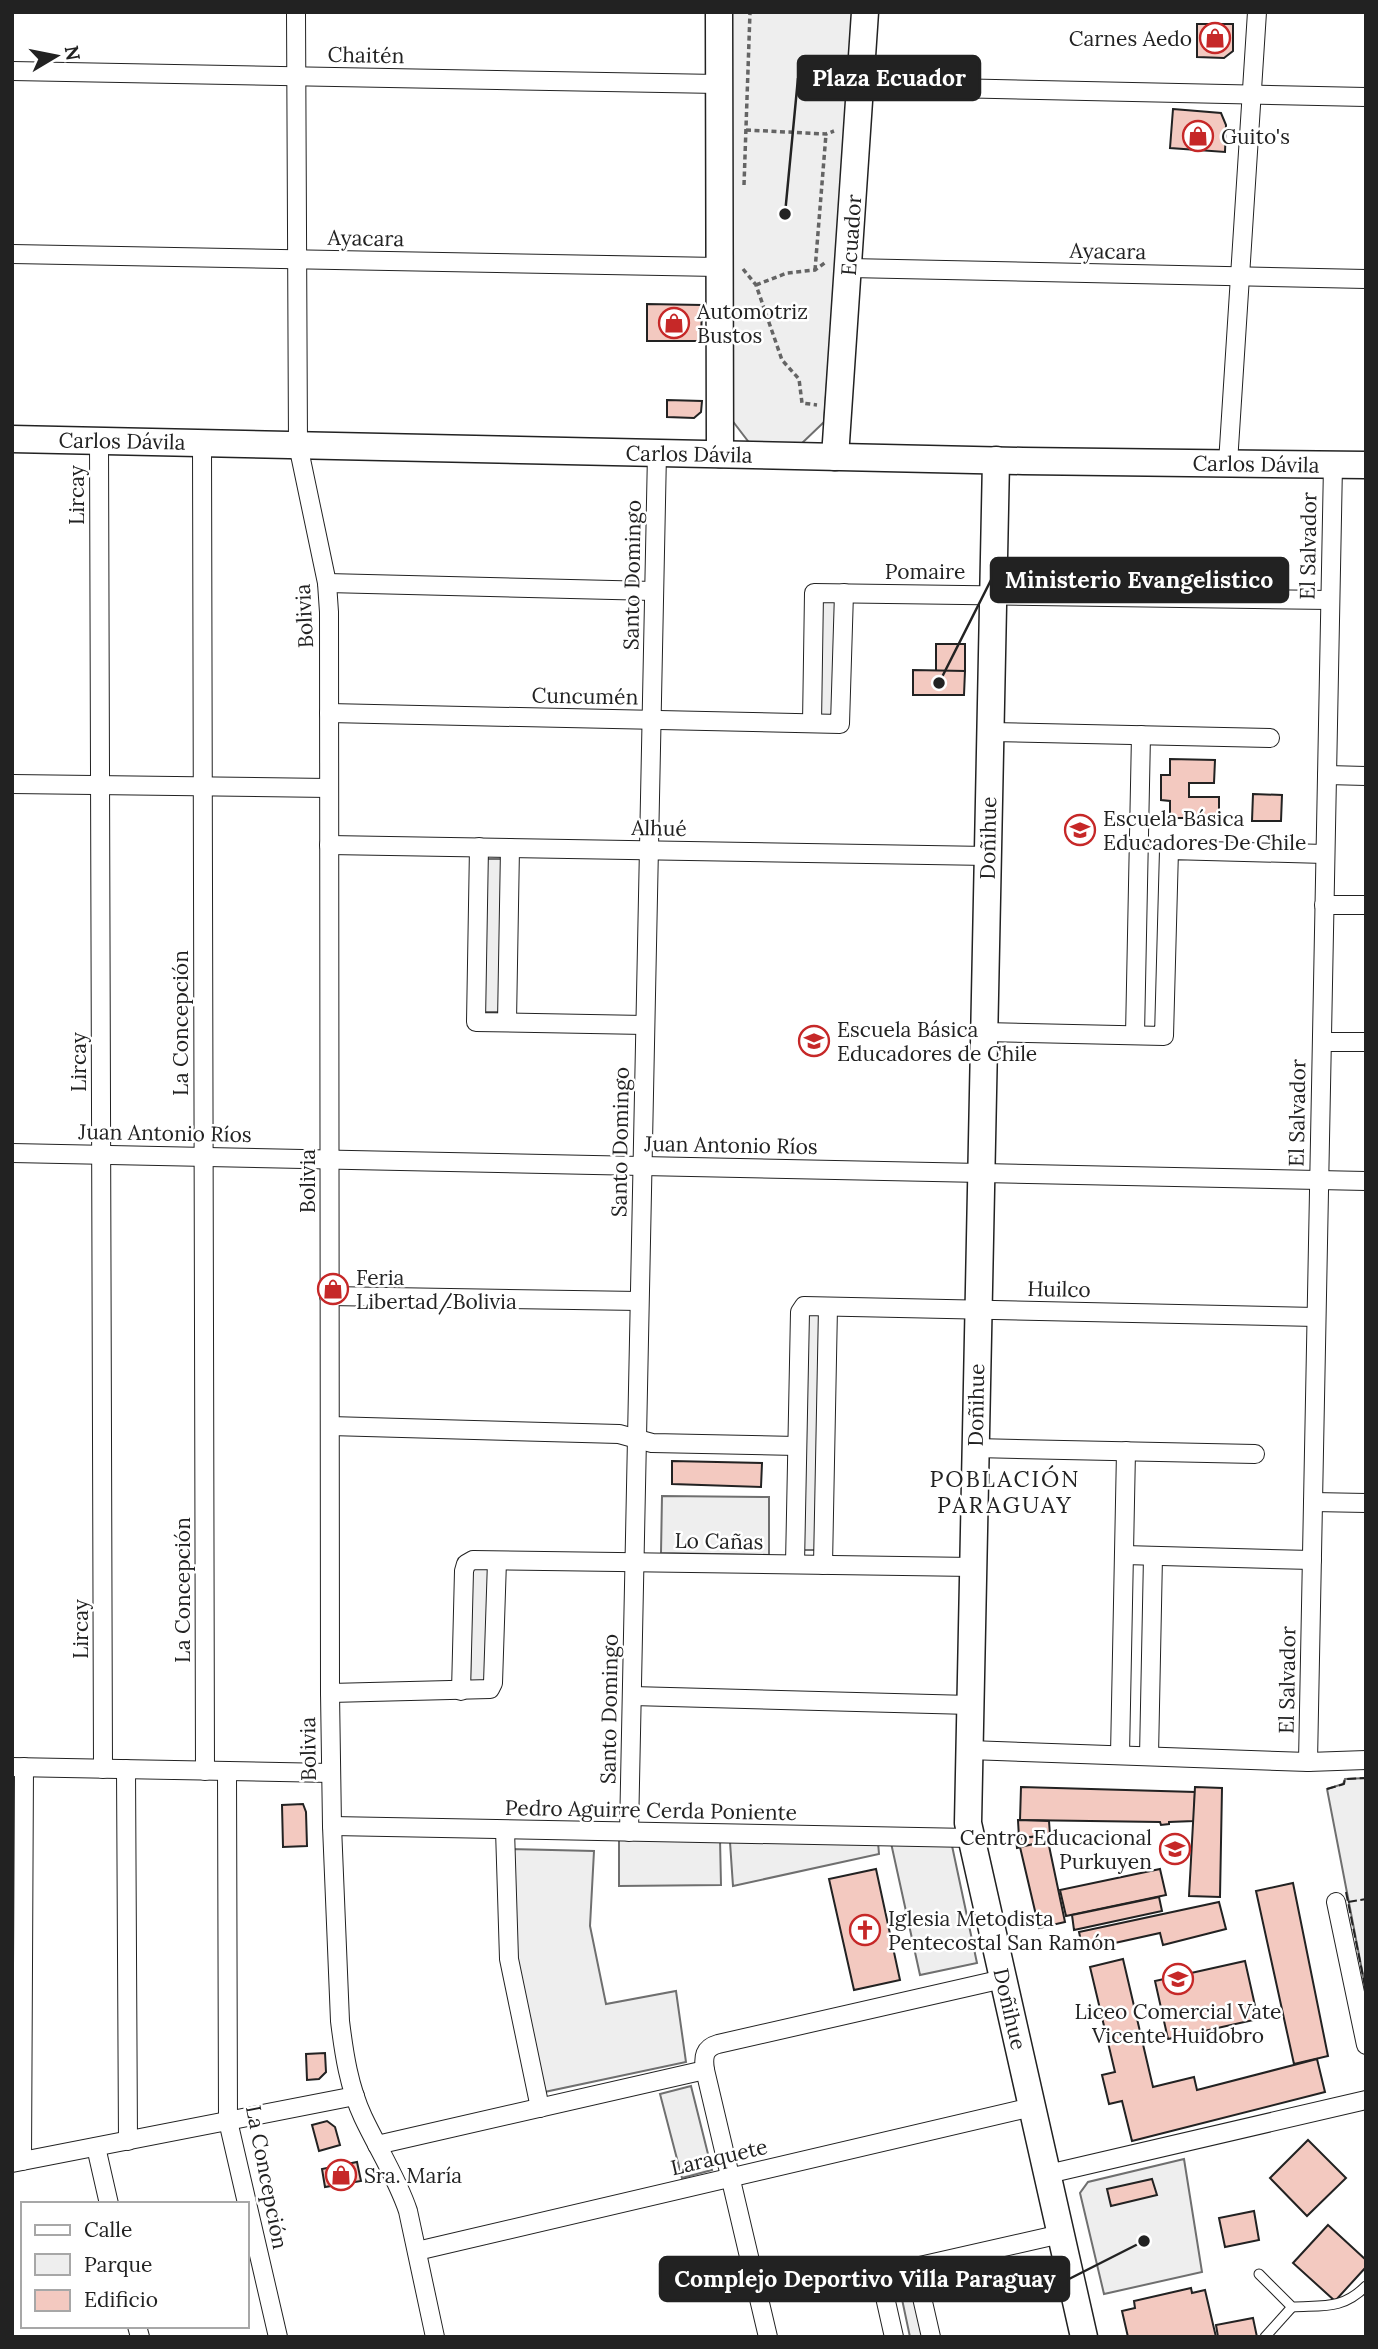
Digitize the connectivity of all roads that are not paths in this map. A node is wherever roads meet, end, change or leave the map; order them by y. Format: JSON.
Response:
{"nodes":[{"id":1,"x":296,"y":12,"type":"edge"},
{"id":2,"x":719,"y":12,"type":"edge"},
{"id":3,"x":865,"y":12,"type":"edge"},
{"id":4,"x":1257,"y":12,"type":"edge"},
{"id":5,"x":12,"y":71,"type":"edge"},
{"id":6,"x":296,"y":76,"type":"junction"},
{"id":7,"x":718,"y":84,"type":"junction"},
{"id":8,"x":859,"y":86,"type":"junction"},
{"id":9,"x":1252,"y":95,"type":"junction"},
{"id":10,"x":1366,"y":97,"type":"edge"},
{"id":11,"x":12,"y":254,"type":"edge"},
{"id":12,"x":850,"y":257,"type":"junction"},
{"id":13,"x":297,"y":259,"type":"junction"},
{"id":14,"x":718,"y":267,"type":"junction"},
{"id":15,"x":1240,"y":276,"type":"junction"},
{"id":16,"x":1366,"y":279,"type":"edge"},
{"id":17,"x":12,"y":439,"type":"edge"},
{"id":18,"x":99,"y":440,"type":"junction"},
{"id":19,"x":202,"y":442,"type":"junction"},
{"id":20,"x":298,"y":445,"type":"junction"},
{"id":21,"x":657,"y":453,"type":"junction"},
{"id":22,"x":720,"y":454,"type":"junction"},
{"id":23,"x":835,"y":457,"type":"junction"},
{"id":24,"x":996,"y":460,"type":"junction"},
{"id":25,"x":1227,"y":463,"type":"junction"},
{"id":26,"x":1333,"y":465,"type":"junction"},
{"id":27,"x":1366,"y":465,"type":"edge"},
{"id":28,"x":327,"y":583,"type":"junction"},
{"id":29,"x":654,"y":591,"type":"junction"},
{"id":30,"x":844,"y":593,"type":"junction"},
{"id":31,"x":993,"y":594,"type":"junction"},
{"id":32,"x":1330,"y":600,"type":"junction"},
{"id":33,"x":329,"y":713,"type":"junction"},
{"id":34,"x":651,"y":720,"type":"junction"},
{"id":35,"x":811,"y":723,"type":"junction"},
{"id":36,"x":990,"y":732,"type":"junction"},
{"id":37,"x":1141,"y":735,"type":"junction"},
{"id":38,"x":1270,"y":738,"type":"dead end"},
{"id":39,"x":1327,"y":775,"type":"junction"},
{"id":40,"x":1366,"y":775,"type":"edge"},
{"id":41,"x":12,"y":784,"type":"edge"},
{"id":42,"x":100,"y":785,"type":"junction"},
{"id":43,"x":203,"y":787,"type":"junction"},
{"id":44,"x":329,"y":789,"type":"junction"},
{"id":45,"x":329,"y":845,"type":"junction"},
{"id":46,"x":479,"y":847,"type":"junction"},
{"id":47,"x":510,"y":848,"type":"junction"},
{"id":48,"x":649,"y":850,"type":"junction"},
{"id":49,"x":1325,"y":854,"type":"junction"},
{"id":50,"x":988,"y":856,"type":"junction"},
{"id":51,"x":1324,"y":905,"type":"junction"},
{"id":52,"x":1366,"y":905,"type":"edge"},
{"id":53,"x":507,"y":1022,"type":"junction"},
{"id":54,"x":645,"y":1025,"type":"junction"},
{"id":55,"x":984,"y":1032,"type":"junction"},
{"id":56,"x":1135,"y":1035,"type":"junction"},
{"id":57,"x":1322,"y":1042,"type":"junction"},
{"id":58,"x":1366,"y":1042,"type":"edge"},
{"id":59,"x":12,"y":1153,"type":"edge"},
{"id":60,"x":101,"y":1155,"type":"junction"},
{"id":61,"x":203,"y":1157,"type":"junction"},
{"id":62,"x":329,"y":1160,"type":"junction"},
{"id":63,"x":642,"y":1166,"type":"junction"},
{"id":64,"x":981,"y":1173,"type":"junction"},
{"id":65,"x":1319,"y":1180,"type":"junction"},
{"id":66,"x":1366,"y":1181,"type":"edge"},
{"id":67,"x":330,"y":1296,"type":"junction"},
{"id":68,"x":639,"y":1301,"type":"junction"},
{"id":69,"x":828,"y":1307,"type":"junction"},
{"id":70,"x":978,"y":1310,"type":"junction"},
{"id":71,"x":1316,"y":1317,"type":"junction"},
{"id":72,"x":330,"y":1426,"type":"junction"},
{"id":73,"x":637,"y":1438,"type":"junction"},
{"id":74,"x":797,"y":1447,"type":"junction"},
{"id":75,"x":975,"y":1448,"type":"junction"},
{"id":76,"x":1126,"y":1451,"type":"junction"},
{"id":77,"x":1255,"y":1454,"type":"dead end"},
{"id":78,"x":1313,"y":1502,"type":"junction"},
{"id":79,"x":1366,"y":1503,"type":"edge"},
{"id":80,"x":1124,"y":1555,"type":"junction"},
{"id":81,"x":1153,"y":1556,"type":"junction"},
{"id":82,"x":497,"y":1560,"type":"junction"},
{"id":83,"x":1312,"y":1560,"type":"junction"},
{"id":84,"x":634,"y":1562,"type":"junction"},
{"id":85,"x":794,"y":1564,"type":"junction"},
{"id":86,"x":823,"y":1565,"type":"junction"},
{"id":87,"x":973,"y":1567,"type":"junction"},
{"id":88,"x":461,"y":1691,"type":"junction"},
{"id":89,"x":330,"y":1693,"type":"junction"},
{"id":90,"x":632,"y":1696,"type":"junction"},
{"id":91,"x":970,"y":1705,"type":"junction"},
{"id":92,"x":969,"y":1750,"type":"junction"},
{"id":93,"x":1120,"y":1755,"type":"junction"},
{"id":94,"x":1149,"y":1756,"type":"junction"},
{"id":95,"x":1366,"y":1760,"type":"edge"},
{"id":96,"x":1308,"y":1762,"type":"junction"},
{"id":97,"x":18,"y":1767,"type":"edge"},
{"id":98,"x":103,"y":1769,"type":"junction"},
{"id":99,"x":126,"y":1769,"type":"junction"},
{"id":100,"x":205,"y":1771,"type":"junction"},
{"id":101,"x":228,"y":1771,"type":"junction"},
{"id":102,"x":331,"y":1773,"type":"junction"},
{"id":103,"x":332,"y":1826,"type":"junction"},
{"id":104,"x":505,"y":1830,"type":"junction"},
{"id":105,"x":629,"y":1832,"type":"junction"},
{"id":106,"x":970,"y":1838,"type":"junction"},
{"id":107,"x":1336,"y":1902,"type":"dead end"},
{"id":108,"x":1003,"y":1979,"type":"junction"},
{"id":109,"x":1366,"y":2045,"type":"edge"},
{"id":110,"x":705,"y":2070,"type":"junction"},
{"id":111,"x":355,"y":2096,"type":"junction"},
{"id":112,"x":1366,"y":2099,"type":"edge"},
{"id":113,"x":1032,"y":2107,"type":"junction"},
{"id":114,"x":540,"y":2108,"type":"junction"},
{"id":115,"x":228,"y":2121,"type":"junction"},
{"id":116,"x":128,"y":2141,"type":"junction"},
{"id":117,"x":377,"y":2145,"type":"junction"},
{"id":118,"x":96,"y":2147,"type":"junction"},
{"id":119,"x":17,"y":2162,"type":"edge"},
{"id":120,"x":1048,"y":2174,"type":"junction"},
{"id":121,"x":731,"y":2178,"type":"junction"},
{"id":122,"x":109,"y":2202,"type":"edge"},
{"id":123,"x":247,"y":2202,"type":"edge"},
{"id":124,"x":248,"y":2207,"type":"edge"},
{"id":125,"x":1061,"y":2234,"type":"junction"},
{"id":126,"x":417,"y":2252,"type":"junction"},
{"id":127,"x":915,"y":2267,"type":"junction"},
{"id":128,"x":1259,"y":2274,"type":"dead end"},
{"id":129,"x":1366,"y":2286,"type":"edge"},
{"id":130,"x":1292,"y":2307,"type":"junction"},
{"id":131,"x":278,"y":2337,"type":"edge"},
{"id":132,"x":435,"y":2337,"type":"edge"},
{"id":133,"x":768,"y":2337,"type":"edge"},
{"id":134,"x":894,"y":2337,"type":"edge"},
{"id":135,"x":931,"y":2337,"type":"edge"},
{"id":136,"x":1084,"y":2337,"type":"edge"},
{"id":137,"x":1265,"y":2337,"type":"edge"}],
"edges":[{"from":1,"to":6,"type":"street","name":"Bolivia"},
{"from":2,"to":7,"type":"street"},
{"from":3,"to":8,"type":"street","name":"Ecuador"},
{"from":4,"to":9,"type":"street"},
{"from":5,"to":6,"type":"street","name":"Chaitén"},
{"from":6,"to":7,"type":"street","name":"Chaitén"},
{"from":6,"to":13,"type":"street","name":"Bolivia"},
{"from":7,"to":14,"type":"street"},
{"from":8,"to":9,"type":"street"},
{"from":8,"to":12,"type":"street","name":"Ecuador"},
{"from":9,"to":10,"type":"street"},
{"from":9,"to":15,"type":"street"},
{"from":11,"to":13,"type":"street","name":"Ayacara"},
{"from":12,"to":15,"type":"street","name":"Ayacara"},
{"from":12,"to":23,"type":"street","name":"Ecuador"},
{"from":13,"to":14,"type":"street","name":"Ayacara"},
{"from":13,"to":20,"type":"street","name":"Bolivia"},
{"from":14,"to":22,"type":"street"},
{"from":15,"to":16,"type":"street","name":"Ayacara"},
{"from":15,"to":25,"type":"street"},
{"from":17,"to":18,"type":"street","name":"Carlos Dávila"},
{"from":18,"to":19,"type":"street","name":"Carlos Dávila"},
{"from":18,"to":42,"type":"street","name":"Lircay"},
{"from":19,"to":20,"type":"street","name":"Carlos Dávila"},
{"from":19,"to":43,"type":"street","name":"La Concepción"},
{"from":20,"to":21,"type":"street","name":"Carlos Dávila"},
{"from":20,"to":28,"type":"street","name":"Bolivia"},
{"from":21,"to":22,"type":"street","name":"Carlos Dávila"},
{"from":21,"to":29,"type":"street","name":"Santo Domingo"},
{"from":22,"to":23,"type":"street","name":"Carlos Dávila"},
{"from":23,"to":24,"type":"street","name":"Carlos Dávila"},
{"from":24,"to":25,"type":"street","name":"Carlos Dávila"},
{"from":24,"to":31,"type":"street","name":"Doñihue"},
{"from":25,"to":26,"type":"street","name":"Carlos Dávila"},
{"from":26,"to":27,"type":"street","name":"Carlos Dávila"},
{"from":26,"to":32,"type":"street","name":"El Salvador"},
{"from":28,"to":29,"type":"street"},
{"from":28,"to":33,"type":"street","name":"Bolivia"},
{"from":29,"to":34,"type":"street","name":"Santo Domingo"},
{"from":30,"to":31,"type":"street","name":"Pomaire"},
{"from":30,"to":35,"type":"street","name":"Pomaire"},
{"from":30,"to":35,"type":"street","name":"Cuncumén"},
{"from":31,"to":32,"type":"street","name":"Pomaire"},
{"from":31,"to":36,"type":"street","name":"Doñihue"},
{"from":32,"to":39,"type":"street","name":"El Salvador"},
{"from":33,"to":34,"type":"street","name":"Cuncumén"},
{"from":33,"to":44,"type":"street","name":"Bolivia"},
{"from":34,"to":35,"type":"street","name":"Cuncumén"},
{"from":34,"to":48,"type":"street","name":"Santo Domingo"},
{"from":36,"to":37,"type":"street"},
{"from":36,"to":50,"type":"street","name":"Doñihue"},
{"from":37,"to":38,"type":"street"},
{"from":37,"to":56,"type":"street"},
{"from":39,"to":40,"type":"street"},
{"from":39,"to":49,"type":"street","name":"El Salvador"},
{"from":41,"to":42,"type":"street"},
{"from":42,"to":43,"type":"street"},
{"from":42,"to":60,"type":"street","name":"Lircay"},
{"from":43,"to":44,"type":"street"},
{"from":43,"to":61,"type":"street","name":"La Concepción"},
{"from":44,"to":45,"type":"street","name":"Bolivia"},
{"from":45,"to":46,"type":"street","name":"Alhué"},
{"from":45,"to":62,"type":"street","name":"Bolivia"},
{"from":46,"to":47,"type":"street","name":"Alhué"},
{"from":46,"to":53,"type":"street"},
{"from":47,"to":48,"type":"street","name":"Alhué"},
{"from":47,"to":53,"type":"street"},
{"from":48,"to":50,"type":"street","name":"Alhué"},
{"from":48,"to":54,"type":"street","name":"Santo Domingo"},
{"from":49,"to":51,"type":"street","name":"El Salvador"},
{"from":49,"to":56,"type":"street"},
{"from":50,"to":55,"type":"street","name":"Doñihue"},
{"from":51,"to":52,"type":"street"},
{"from":51,"to":57,"type":"street","name":"El Salvador"},
{"from":53,"to":54,"type":"street"},
{"from":54,"to":63,"type":"street","name":"Santo Domingo"},
{"from":55,"to":56,"type":"street"},
{"from":55,"to":64,"type":"street","name":"Doñihue"},
{"from":57,"to":58,"type":"street"},
{"from":57,"to":65,"type":"street","name":"El Salvador"},
{"from":59,"to":60,"type":"street","name":"Juan Antonio Ríos"},
{"from":60,"to":61,"type":"street","name":"Juan Antonio Ríos"},
{"from":60,"to":98,"type":"street","name":"Lircay"},
{"from":61,"to":62,"type":"street","name":"Juan Antonio Ríos"},
{"from":61,"to":100,"type":"street","name":"La Concepción"},
{"from":62,"to":63,"type":"street","name":"Juan Antonio Ríos"},
{"from":62,"to":67,"type":"street","name":"Bolivia"},
{"from":63,"to":64,"type":"street","name":"Juan Antonio Ríos"},
{"from":63,"to":68,"type":"street","name":"Santo Domingo"},
{"from":64,"to":65,"type":"street","name":"Juan Antonio Ríos"},
{"from":64,"to":70,"type":"street","name":"Doñihue"},
{"from":65,"to":66,"type":"street","name":"Juan Antonio Ríos"},
{"from":65,"to":71,"type":"street","name":"El Salvador"},
{"from":67,"to":68,"type":"street"},
{"from":67,"to":72,"type":"street","name":"Bolivia"},
{"from":68,"to":73,"type":"street","name":"Santo Domingo"},
{"from":69,"to":70,"type":"street","name":"Huilco"},
{"from":69,"to":74,"type":"street","name":"Huilco"},
{"from":69,"to":86,"type":"street"},
{"from":70,"to":71,"type":"street","name":"Huilco"},
{"from":70,"to":75,"type":"street","name":"Doñihue"},
{"from":71,"to":78,"type":"street","name":"El Salvador"},
{"from":72,"to":73,"type":"street"},
{"from":72,"to":89,"type":"street","name":"Bolivia"},
{"from":73,"to":74,"type":"street"},
{"from":73,"to":84,"type":"street","name":"Santo Domingo"},
{"from":74,"to":85,"type":"street"},
{"from":75,"to":76,"type":"street"},
{"from":75,"to":87,"type":"street","name":"Doñihue"},
{"from":76,"to":77,"type":"street"},
{"from":76,"to":80,"type":"street"},
{"from":78,"to":79,"type":"street"},
{"from":78,"to":83,"type":"street","name":"El Salvador"},
{"from":80,"to":81,"type":"street"},
{"from":80,"to":93,"type":"street"},
{"from":81,"to":83,"type":"street"},
{"from":81,"to":94,"type":"street"},
{"from":82,"to":84,"type":"street","name":"Lo Cañas"},
{"from":82,"to":88,"type":"street"},
{"from":82,"to":88,"type":"street","name":"Lo Cañas"},
{"from":83,"to":96,"type":"street","name":"El Salvador"},
{"from":84,"to":85,"type":"street","name":"Lo Cañas"},
{"from":84,"to":90,"type":"street","name":"Santo Domingo"},
{"from":85,"to":86,"type":"street","name":"Lo Cañas"},
{"from":86,"to":87,"type":"street","name":"Lo Cañas"},
{"from":87,"to":91,"type":"street","name":"Doñihue"},
{"from":88,"to":89,"type":"street"},
{"from":89,"to":102,"type":"street","name":"Bolivia"},
{"from":90,"to":91,"type":"street"},
{"from":90,"to":105,"type":"street","name":"Santo Domingo"},
{"from":91,"to":92,"type":"street","name":"Doñihue"},
{"from":92,"to":93,"type":"street"},
{"from":92,"to":106,"type":"street","name":"Doñihue"},
{"from":93,"to":94,"type":"street"},
{"from":94,"to":96,"type":"street"},
{"from":95,"to":96,"type":"street"},
{"from":97,"to":98,"type":"street"},
{"from":97,"to":119,"type":"street"},
{"from":98,"to":99,"type":"street"},
{"from":99,"to":100,"type":"street"},
{"from":99,"to":116,"type":"street"},
{"from":100,"to":101,"type":"street"},
{"from":101,"to":102,"type":"street"},
{"from":101,"to":115,"type":"street","name":"La Concepción"},
{"from":102,"to":103,"type":"street","name":"Bolivia"},
{"from":103,"to":104,"type":"street","name":"Pedro Aguirre Cerda Poniente"},
{"from":103,"to":111,"type":"street","name":"Bolivia"},
{"from":104,"to":105,"type":"street","name":"Pedro Aguirre Cerda Poniente"},
{"from":104,"to":114,"type":"street"},
{"from":105,"to":106,"type":"street","name":"Pedro Aguirre Cerda Poniente"},
{"from":106,"to":108,"type":"street","name":"Doñihue"},
{"from":107,"to":109,"type":"street"},
{"from":108,"to":110,"type":"street"},
{"from":108,"to":113,"type":"street","name":"Doñihue"},
{"from":110,"to":114,"type":"street"},
{"from":110,"to":121,"type":"street"},
{"from":111,"to":115,"type":"street"},
{"from":111,"to":117,"type":"street","name":"Bolivia"},
{"from":112,"to":120,"type":"street"},
{"from":113,"to":120,"type":"street","name":"Doñihue"},
{"from":113,"to":121,"type":"street","name":"Laraquete"},
{"from":114,"to":117,"type":"street"},
{"from":115,"to":116,"type":"street"},
{"from":115,"to":123,"type":"street","name":"La Concepción"},
{"from":116,"to":118,"type":"street"},
{"from":117,"to":126,"type":"street","name":"Bolivia"},
{"from":118,"to":119,"type":"street"},
{"from":118,"to":122,"type":"street"},
{"from":120,"to":125,"type":"street","name":"Doñihue"},
{"from":121,"to":126,"type":"street","name":"Laraquete"},
{"from":121,"to":133,"type":"street"},
{"from":124,"to":131,"type":"street","name":"La Concepción"},
{"from":125,"to":127,"type":"street"},
{"from":125,"to":136,"type":"street","name":"Doñihue"},
{"from":126,"to":132,"type":"street","name":"Bolivia"},
{"from":127,"to":134,"type":"street"},
{"from":127,"to":135,"type":"street"},
{"from":128,"to":130,"type":"lane"},
{"from":129,"to":130,"type":"lane"},
{"from":130,"to":137,"type":"lane"}]}
